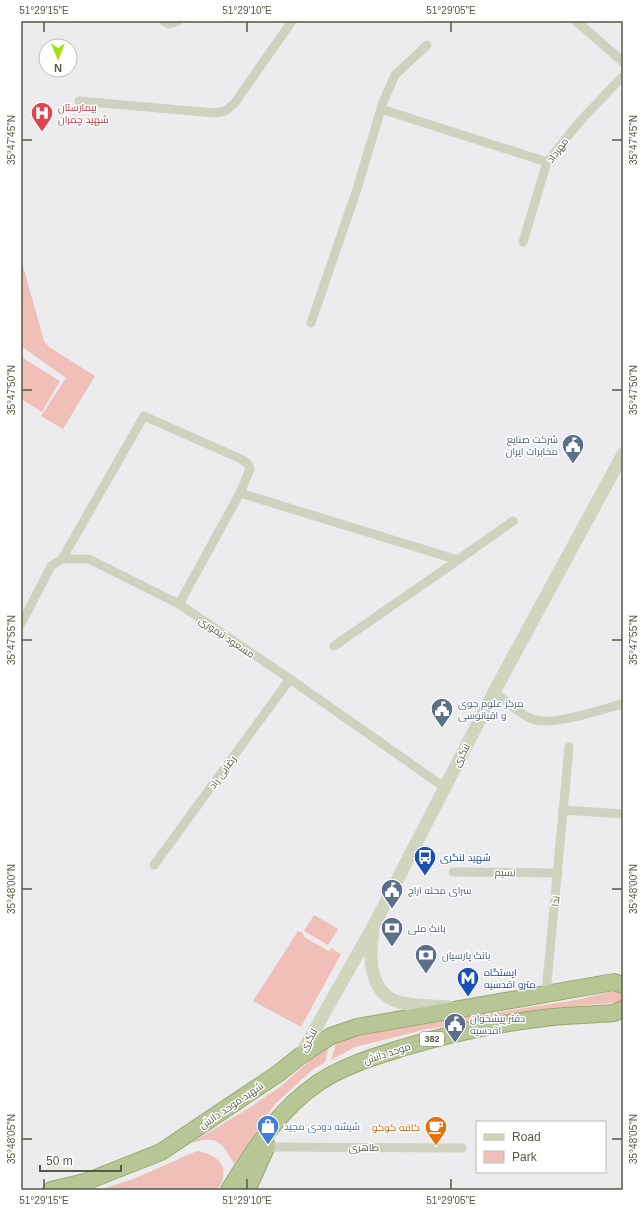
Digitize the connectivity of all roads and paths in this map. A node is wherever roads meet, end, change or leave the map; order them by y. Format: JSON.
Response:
{"nodes":[{"id":1,"x":163,"y":21,"type":"edge"},
{"id":2,"x":178,"y":21,"type":"edge"},
{"id":3,"x":292,"y":21,"type":"edge"},
{"id":4,"x":576,"y":21,"type":"edge"},
{"id":5,"x":426,"y":45,"type":"dead end"},
{"id":6,"x":623,"y":62,"type":"edge"},
{"id":7,"x":623,"y":76,"type":"edge"},
{"id":8,"x":79,"y":101,"type":"dead end"},
{"id":9,"x":381,"y":109,"type":"junction"},
{"id":10,"x":547,"y":162,"type":"junction"},
{"id":11,"x":523,"y":242,"type":"dead end"},
{"id":12,"x":312,"y":323,"type":"dead end"},
{"id":13,"x":623,"y":454,"type":"edge"},
{"id":14,"x":240,"y":493,"type":"junction"},
{"id":15,"x":513,"y":521,"type":"dead end"},
{"id":16,"x":62,"y":559,"type":"junction"},
{"id":17,"x":458,"y":560,"type":"junction"},
{"id":18,"x":179,"y":604,"type":"junction"},
{"id":19,"x":21,"y":624,"type":"edge"},
{"id":20,"x":334,"y":646,"type":"dead end"},
{"id":21,"x":290,"y":679,"type":"junction"},
{"id":22,"x":494,"y":692,"type":"junction"},
{"id":23,"x":623,"y":704,"type":"edge"},
{"id":24,"x":569,"y":747,"type":"dead end"},
{"id":25,"x":444,"y":787,"type":"junction"},
{"id":26,"x":563,"y":810,"type":"junction"},
{"id":27,"x":623,"y":814,"type":"edge"},
{"id":28,"x":154,"y":865,"type":"dead end"},
{"id":29,"x":453,"y":872,"type":"dead end"},
{"id":30,"x":558,"y":873,"type":"junction"},
{"id":31,"x":374,"y":925,"type":"junction"},
{"id":32,"x":618,"y":984,"type":"edge"},
{"id":33,"x":546,"y":993,"type":"junction"},
{"id":34,"x":457,"y":1008,"type":"junction"},
{"id":35,"x":618,"y":1011,"type":"edge"},
{"id":36,"x":300,"y":1056,"type":"junction"},
{"id":37,"x":274,"y":1125,"type":"junction"},
{"id":38,"x":266,"y":1147,"type":"junction"},
{"id":39,"x":462,"y":1148,"type":"dead end"},
{"id":40,"x":81,"y":1186,"type":"edge"},
{"id":41,"x":236,"y":1188,"type":"edge"},
{"id":42,"x":52,"y":1190,"type":"edge"}],
"edges":[{"from":1,"to":2,"type":"street"},
{"from":3,"to":8,"type":"street"},
{"from":4,"to":6,"type":"street"},
{"from":5,"to":9,"type":"street"},
{"from":7,"to":10,"type":"street","name":"مهرداد"},
{"from":9,"to":10,"type":"street"},
{"from":9,"to":12,"type":"street"},
{"from":10,"to":11,"type":"street","name":"مهرداد"},
{"from":13,"to":22,"type":"main road","name":"لنگری"},
{"from":14,"to":16,"type":"street"},
{"from":14,"to":17,"type":"street"},
{"from":14,"to":18,"type":"street"},
{"from":15,"to":17,"type":"street"},
{"from":16,"to":18,"type":"street","name":"مسعود تیموری"},
{"from":16,"to":19,"type":"street"},
{"from":17,"to":20,"type":"street"},
{"from":18,"to":21,"type":"street","name":"مسعود تیموری"},
{"from":21,"to":25,"type":"street","name":"مسعود تیموری"},
{"from":21,"to":28,"type":"street","name":"رضایی راد"},
{"from":22,"to":23,"type":"street"},
{"from":22,"to":25,"type":"main road","name":"لنگری"},
{"from":24,"to":26,"type":"street","name":"ندا"},
{"from":25,"to":31,"type":"main road","name":"لنگری"},
{"from":26,"to":27,"type":"street"},
{"from":26,"to":30,"type":"street","name":"ندا"},
{"from":29,"to":30,"type":"street","name":"نسیم"},
{"from":30,"to":33,"type":"street","name":"ندا"},
{"from":31,"to":34,"type":"main road"},
{"from":31,"to":36,"type":"main road","name":"لنگری"},
{"from":32,"to":33,"type":"highway"},
{"from":33,"to":34,"type":"highway"},
{"from":34,"to":36,"type":"highway"},
{"from":35,"to":37,"type":"highway","name":"موحد دانش","number":"382"},
{"from":36,"to":40,"type":"highway","name":"شهید موحد دانش"},
{"from":37,"to":38,"type":"highway"},
{"from":37,"to":41,"type":"highway","number":"382"},
{"from":38,"to":39,"type":"street","name":"طاهری"},
{"from":38,"to":41,"type":"highway"},
{"from":40,"to":42,"type":"highway","name":"شهید موحد دانش"}]}
